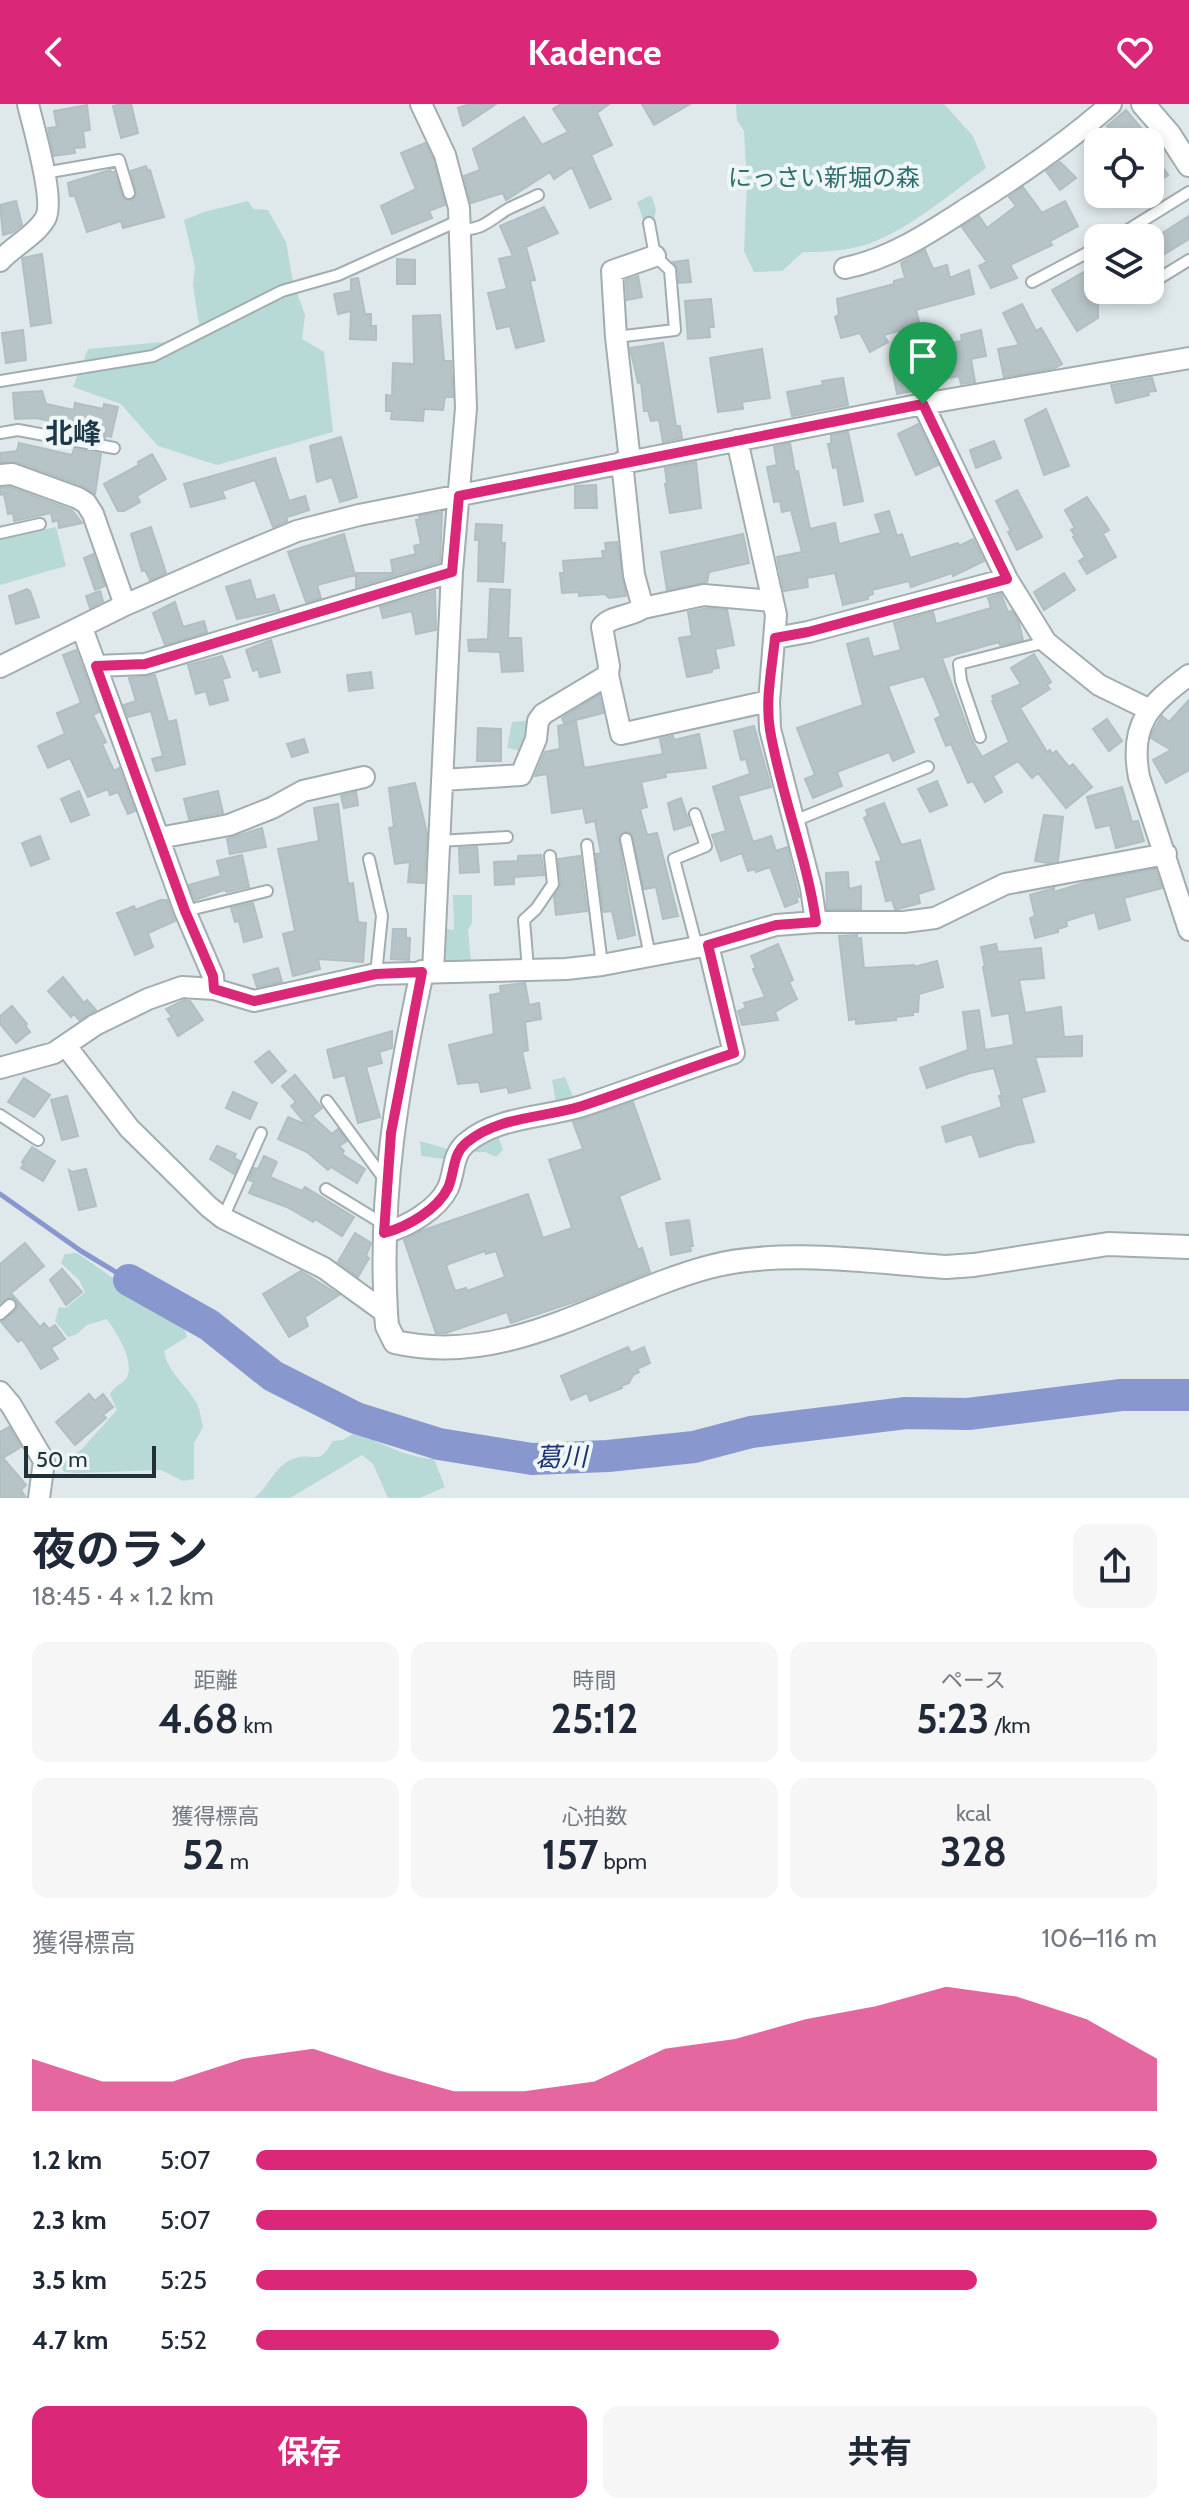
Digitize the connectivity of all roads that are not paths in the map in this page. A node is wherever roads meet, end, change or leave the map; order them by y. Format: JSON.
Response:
{"nodes":[{"id":1,"x":28,"y":104,"type":"edge"},
{"id":2,"x":1111,"y":104,"type":"edge"},
{"id":3,"x":1143,"y":104,"type":"edge"},
{"id":4,"x":429,"y":107,"type":"edge"},
{"id":5,"x":1189,"y":165,"type":"edge"},
{"id":6,"x":44,"y":173,"type":"junction"},
{"id":7,"x":1189,"y":192,"type":"edge"},
{"id":8,"x":129,"y":193,"type":"dead end"},
{"id":9,"x":538,"y":195,"type":"dead end"},
{"id":10,"x":649,"y":223,"type":"dead end"},
{"id":11,"x":461,"y":224,"type":"junction"},
{"id":12,"x":1138,"y":224,"type":"edge"},
{"id":13,"x":1084,"y":254,"type":"edge"},
{"id":14,"x":655,"y":256,"type":"junction"},
{"id":15,"x":1189,"y":260,"type":"edge"},
{"id":16,"x":0,"y":261,"type":"edge"},
{"id":17,"x":845,"y":268,"type":"dead end"},
{"id":18,"x":1164,"y":275,"type":"edge"},
{"id":19,"x":1032,"y":282,"type":"dead end"},
{"id":20,"x":616,"y":337,"type":"junction"},
{"id":21,"x":1189,"y":358,"type":"edge"},
{"id":22,"x":0,"y":381,"type":"edge"},
{"id":23,"x":923,"y":404,"type":"junction"},
{"id":24,"x":0,"y":433,"type":"edge"},
{"id":25,"x":737,"y":440,"type":"junction"},
{"id":26,"x":114,"y":448,"type":"dead end"},
{"id":27,"x":626,"y":462,"type":"junction"},
{"id":28,"x":0,"y":475,"type":"edge"},
{"id":29,"x":459,"y":496,"type":"junction"},
{"id":30,"x":40,"y":524,"type":"dead end"},
{"id":31,"x":0,"y":533,"type":"edge"},
{"id":32,"x":452,"y":572,"type":"junction"},
{"id":33,"x":1007,"y":579,"type":"junction"},
{"id":34,"x":772,"y":601,"type":"junction"},
{"id":35,"x":125,"y":605,"type":"junction"},
{"id":36,"x":643,"y":608,"type":"junction"},
{"id":37,"x":82,"y":628,"type":"junction"},
{"id":38,"x":775,"y":638,"type":"junction"},
{"id":39,"x":1046,"y":642,"type":"junction"},
{"id":40,"x":1,"y":660,"type":"edge"},
{"id":41,"x":96,"y":666,"type":"junction"},
{"id":42,"x":608,"y":675,"type":"junction"},
{"id":43,"x":1189,"y":675,"type":"edge"},
{"id":44,"x":769,"y":701,"type":"junction"},
{"id":45,"x":1150,"y":710,"type":"junction"},
{"id":46,"x":980,"y":737,"type":"dead end"},
{"id":47,"x":928,"y":767,"type":"dead end"},
{"id":48,"x":364,"y":777,"type":"dead end"},
{"id":49,"x":442,"y":780,"type":"junction"},
{"id":50,"x":695,"y":814,"type":"dead end"},
{"id":51,"x":794,"y":821,"type":"junction"},
{"id":52,"x":507,"y":837,"type":"dead end"},
{"id":53,"x":159,"y":838,"type":"junction"},
{"id":54,"x":626,"y":839,"type":"dead end"},
{"id":55,"x":439,"y":841,"type":"junction"},
{"id":56,"x":587,"y":845,"type":"dead end"},
{"id":57,"x":1166,"y":854,"type":"junction"},
{"id":58,"x":550,"y":856,"type":"dead end"},
{"id":59,"x":369,"y":859,"type":"dead end"},
{"id":60,"x":267,"y":891,"type":"dead end"},
{"id":61,"x":185,"y":911,"type":"junction"},
{"id":62,"x":816,"y":922,"type":"junction"},
{"id":63,"x":1189,"y":930,"type":"edge"},
{"id":64,"x":703,"y":946,"type":"junction"},
{"id":65,"x":650,"y":956,"type":"junction"},
{"id":66,"x":602,"y":965,"type":"junction"},
{"id":67,"x":528,"y":969,"type":"junction"},
{"id":68,"x":427,"y":972,"type":"junction"},
{"id":69,"x":376,"y":974,"type":"junction"},
{"id":70,"x":214,"y":989,"type":"junction"},
{"id":71,"x":66,"y":1046,"type":"junction"},
{"id":72,"x":0,"y":1068,"type":"edge"},
{"id":73,"x":327,"y":1101,"type":"dead end"},
{"id":74,"x":0,"y":1115,"type":"edge"},
{"id":75,"x":261,"y":1133,"type":"dead end"},
{"id":76,"x":38,"y":1140,"type":"dead end"},
{"id":77,"x":387,"y":1182,"type":"junction"},
{"id":78,"x":326,"y":1189,"type":"dead end"},
{"id":79,"x":223,"y":1218,"type":"junction"},
{"id":80,"x":385,"y":1229,"type":"junction"},
{"id":81,"x":1189,"y":1247,"type":"edge"},
{"id":82,"x":10,"y":1305,"type":"dead end"},
{"id":83,"x":386,"y":1313,"type":"junction"},
{"id":84,"x":0,"y":1314,"type":"edge"},
{"id":85,"x":4,"y":1405,"type":"edge"},
{"id":86,"x":39,"y":1498,"type":"edge"}],
"edges":[{"from":1,"to":6,"type":"street"},
{"from":2,"to":17,"type":"street"},
{"from":3,"to":5,"type":"street"},
{"from":4,"to":11,"type":"street"},
{"from":6,"to":8,"type":"lane"},
{"from":6,"to":16,"type":"street"},
{"from":7,"to":12,"type":"lane"},
{"from":9,"to":11,"type":"lane"},
{"from":10,"to":14,"type":"lane"},
{"from":11,"to":22,"type":"lane"},
{"from":11,"to":29,"type":"street"},
{"from":13,"to":19,"type":"lane"},
{"from":14,"to":20,"type":"street"},
{"from":14,"to":20,"type":"lane"},
{"from":15,"to":18,"type":"lane"},
{"from":20,"to":27,"type":"street"},
{"from":21,"to":23,"type":"street"},
{"from":23,"to":25,"type":"street"},
{"from":23,"to":33,"type":"street"},
{"from":24,"to":26,"type":"lane"},
{"from":25,"to":27,"type":"street"},
{"from":25,"to":34,"type":"street"},
{"from":27,"to":29,"type":"street"},
{"from":27,"to":36,"type":"street"},
{"from":28,"to":35,"type":"street"},
{"from":29,"to":32,"type":"street"},
{"from":29,"to":35,"type":"street"},
{"from":30,"to":31,"type":"lane"},
{"from":32,"to":41,"type":"street"},
{"from":32,"to":49,"type":"street"},
{"from":33,"to":38,"type":"street"},
{"from":33,"to":39,"type":"street"},
{"from":34,"to":36,"type":"street"},
{"from":34,"to":38,"type":"street"},
{"from":35,"to":37,"type":"street"},
{"from":36,"to":42,"type":"street"},
{"from":37,"to":40,"type":"street"},
{"from":37,"to":41,"type":"street"},
{"from":38,"to":44,"type":"street"},
{"from":39,"to":45,"type":"street"},
{"from":39,"to":46,"type":"lane"},
{"from":41,"to":53,"type":"street"},
{"from":42,"to":44,"type":"street"},
{"from":42,"to":49,"type":"street"},
{"from":43,"to":45,"type":"street"},
{"from":44,"to":51,"type":"street"},
{"from":45,"to":57,"type":"street"},
{"from":47,"to":51,"type":"lane"},
{"from":48,"to":53,"type":"street"},
{"from":49,"to":55,"type":"street"},
{"from":50,"to":64,"type":"lane"},
{"from":51,"to":62,"type":"street"},
{"from":52,"to":55,"type":"lane"},
{"from":53,"to":61,"type":"street"},
{"from":54,"to":65,"type":"lane"},
{"from":55,"to":68,"type":"street"},
{"from":56,"to":66,"type":"lane"},
{"from":57,"to":62,"type":"street"},
{"from":57,"to":63,"type":"street"},
{"from":58,"to":67,"type":"lane"},
{"from":59,"to":69,"type":"lane"},
{"from":60,"to":61,"type":"lane"},
{"from":61,"to":70,"type":"street"},
{"from":62,"to":64,"type":"street"},
{"from":64,"to":65,"type":"street"},
{"from":64,"to":80,"type":"street"},
{"from":65,"to":66,"type":"street"},
{"from":66,"to":67,"type":"street"},
{"from":67,"to":68,"type":"street"},
{"from":68,"to":69,"type":"street"},
{"from":68,"to":77,"type":"street"},
{"from":69,"to":70,"type":"street"},
{"from":70,"to":71,"type":"street"},
{"from":71,"to":72,"type":"street"},
{"from":71,"to":79,"type":"street"},
{"from":73,"to":77,"type":"lane"},
{"from":74,"to":76,"type":"lane"},
{"from":75,"to":79,"type":"lane"},
{"from":77,"to":80,"type":"street"},
{"from":78,"to":80,"type":"lane"},
{"from":79,"to":83,"type":"street"},
{"from":80,"to":83,"type":"street"},
{"from":81,"to":83,"type":"street"},
{"from":82,"to":84,"type":"lane"},
{"from":85,"to":86,"type":"street"}]}
